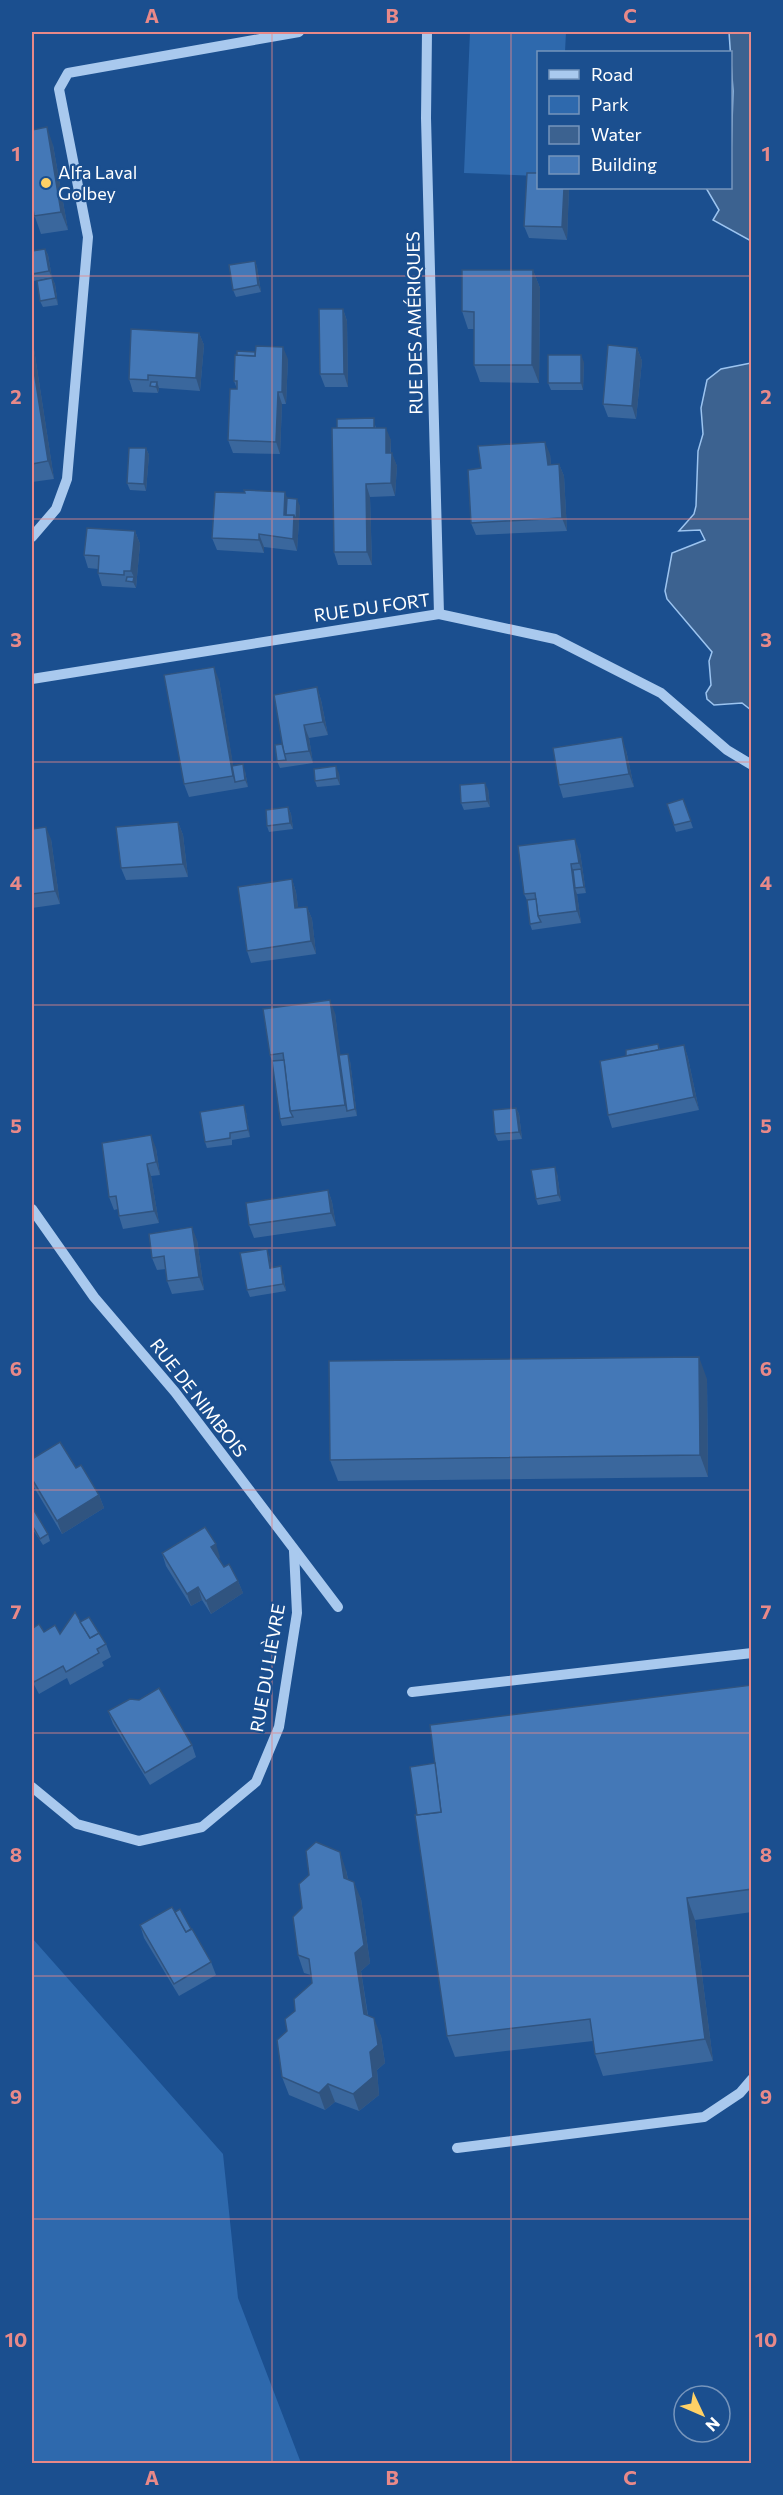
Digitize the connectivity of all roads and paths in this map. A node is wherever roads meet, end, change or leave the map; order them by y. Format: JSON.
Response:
{"nodes":[{"id":1,"x":300,"y":32,"type":"edge"},
{"id":2,"x":427,"y":32,"type":"edge"},
{"id":3,"x":32,"y":537,"type":"edge"},
{"id":4,"x":439,"y":614,"type":"junction"},
{"id":5,"x":32,"y":679,"type":"edge"},
{"id":6,"x":752,"y":765,"type":"edge"},
{"id":7,"x":32,"y":1209,"type":"edge"},
{"id":8,"x":294,"y":1551,"type":"junction"},
{"id":9,"x":338,"y":1607,"type":"dead end"},
{"id":10,"x":752,"y":1653,"type":"edge"},
{"id":11,"x":412,"y":1692,"type":"dead end"},
{"id":12,"x":32,"y":1788,"type":"edge"},
{"id":13,"x":752,"y":2079,"type":"edge"},
{"id":14,"x":457,"y":2148,"type":"dead end"}],
"edges":[{"from":1,"to":3,"type":"street"},
{"from":2,"to":4,"type":"street","name":"RUE DES AMÉRIQUES"},
{"from":4,"to":5,"type":"street","name":"RUE DU FORT"},
{"from":4,"to":6,"type":"street","name":"RUE DU FORT"},
{"from":7,"to":8,"type":"street","name":"RUE DE NIMBOIS"},
{"from":8,"to":9,"type":"street","name":"RUE DE NIMBOIS"},
{"from":8,"to":12,"type":"street","name":"RUE DU LIÈVRE"},
{"from":10,"to":11,"type":"street"},
{"from":13,"to":14,"type":"street"}]}
